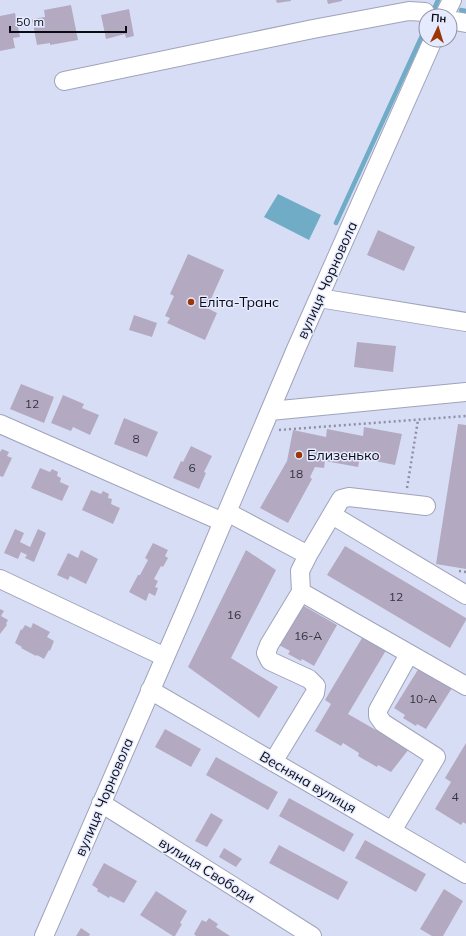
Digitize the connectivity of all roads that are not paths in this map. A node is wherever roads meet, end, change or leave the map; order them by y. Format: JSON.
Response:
{"nodes":[{"id":1,"x":418,"y":12,"type":"edge"},
{"id":2,"x":429,"y":48,"type":"edge"},
{"id":3,"x":64,"y":81,"type":"dead end"},
{"id":4,"x":319,"y":298,"type":"junction"},
{"id":5,"x":466,"y":322,"type":"edge"},
{"id":6,"x":466,"y":392,"type":"edge"},
{"id":7,"x":270,"y":411,"type":"junction"},
{"id":8,"x":0,"y":424,"type":"edge"},
{"id":9,"x":426,"y":506,"type":"dead end"},
{"id":10,"x":332,"y":515,"type":"junction"},
{"id":11,"x":225,"y":517,"type":"junction"},
{"id":12,"x":308,"y":555,"type":"junction"},
{"id":13,"x":0,"y":579,"type":"edge"},
{"id":14,"x":301,"y":592,"type":"junction"},
{"id":15,"x":466,"y":595,"type":"edge"},
{"id":16,"x":409,"y":654,"type":"junction"},
{"id":17,"x":164,"y":657,"type":"junction"},
{"id":18,"x":466,"y":686,"type":"edge"},
{"id":19,"x":150,"y":690,"type":"junction"},
{"id":20,"x":273,"y":762,"type":"junction"},
{"id":21,"x":101,"y":803,"type":"junction"},
{"id":22,"x":392,"y":831,"type":"junction"},
{"id":23,"x":466,"y":874,"type":"edge"},
{"id":24,"x":44,"y":936,"type":"edge"},
{"id":25,"x":312,"y":936,"type":"edge"}],
"edges":[{"from":1,"to":3,"type":"street"},
{"from":2,"to":4,"type":"street","name":"вулиця Чорновола"},
{"from":4,"to":5,"type":"street"},
{"from":4,"to":7,"type":"street","name":"вулиця Чорновола"},
{"from":6,"to":7,"type":"street"},
{"from":7,"to":11,"type":"street","name":"вулиця Чорновола"},
{"from":8,"to":11,"type":"street"},
{"from":9,"to":10,"type":"street"},
{"from":10,"to":12,"type":"street"},
{"from":10,"to":15,"type":"street"},
{"from":11,"to":12,"type":"street"},
{"from":11,"to":17,"type":"street","name":"вулиця Чорновола"},
{"from":12,"to":14,"type":"street"},
{"from":13,"to":17,"type":"street"},
{"from":14,"to":16,"type":"street"},
{"from":14,"to":20,"type":"street"},
{"from":16,"to":18,"type":"street"},
{"from":16,"to":22,"type":"street"},
{"from":17,"to":19,"type":"street","name":"вулиця Чорновола"},
{"from":19,"to":20,"type":"street","name":"Весняна вулиця"},
{"from":19,"to":21,"type":"street","name":"вулиця Чорновола"},
{"from":20,"to":22,"type":"street","name":"Весняна вулиця"},
{"from":21,"to":24,"type":"street","name":"вулиця Чорновола"},
{"from":21,"to":25,"type":"street","name":"вулиця Свободи"},
{"from":22,"to":23,"type":"street","name":"Весняна вулиця"}]}
